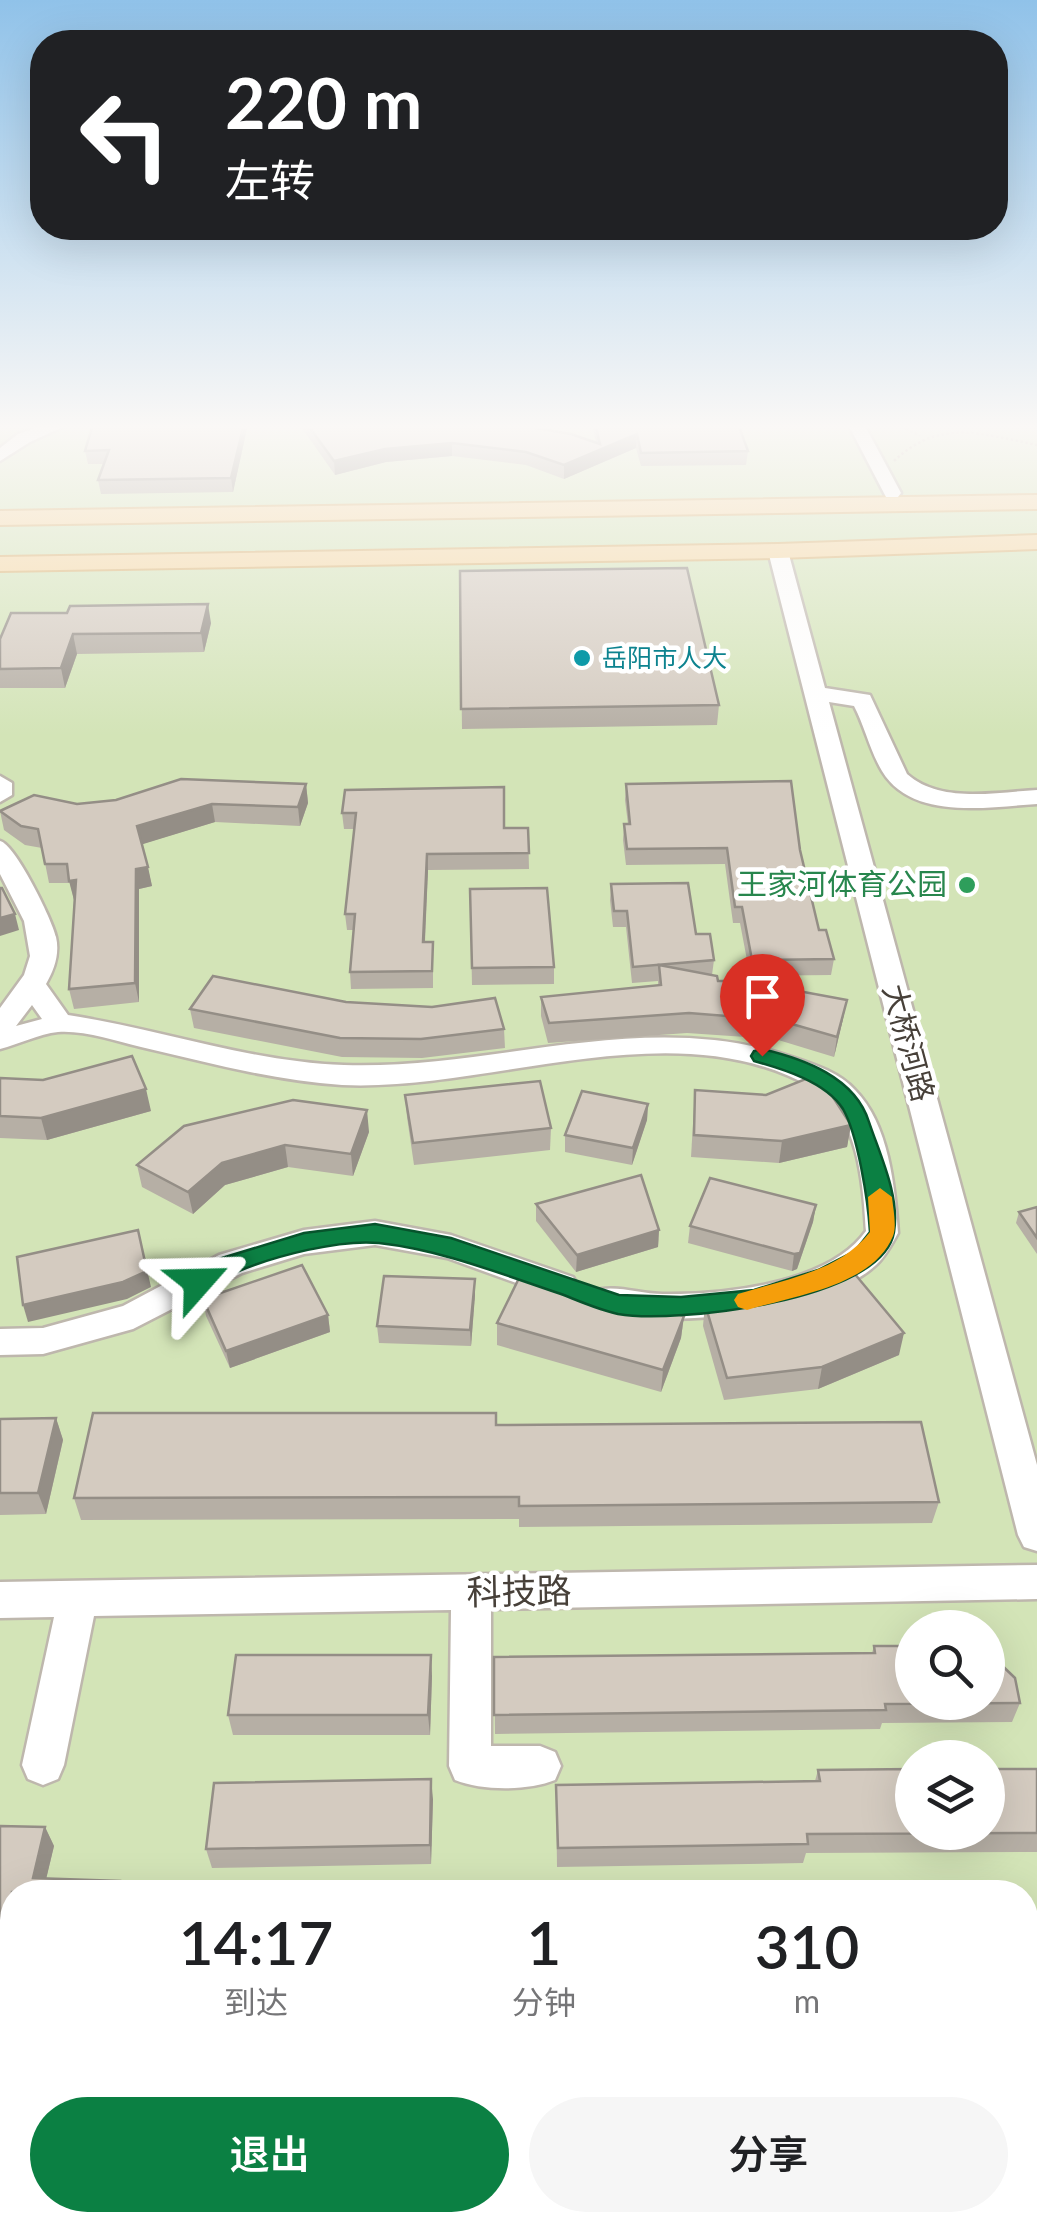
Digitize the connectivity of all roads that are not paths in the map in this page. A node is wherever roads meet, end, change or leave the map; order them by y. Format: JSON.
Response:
{"nodes":[{"id":1,"x":359,"y":528,"type":"edge"},
{"id":2,"x":0,"y":534,"type":"edge"},
{"id":3,"x":1037,"y":542,"type":"edge"},
{"id":4,"x":781,"y":560,"type":"junction"},
{"id":5,"x":1037,"y":560,"type":"edge"},
{"id":6,"x":0,"y":564,"type":"edge"},
{"id":7,"x":0,"y":578,"type":"edge"},
{"id":8,"x":817,"y":694,"type":"junction"},
{"id":9,"x":0,"y":783,"type":"edge"},
{"id":10,"x":0,"y":796,"type":"edge"},
{"id":11,"x":1037,"y":797,"type":"edge"},
{"id":12,"x":0,"y":848,"type":"edge"},
{"id":13,"x":34,"y":986,"type":"junction"},
{"id":14,"x":59,"y":1023,"type":"junction"},
{"id":15,"x":0,"y":1027,"type":"edge"},
{"id":16,"x":0,"y":1040,"type":"edge"},
{"id":17,"x":0,"y":1342,"type":"edge"},
{"id":18,"x":1037,"y":1535,"type":"edge"},
{"id":19,"x":1037,"y":1582,"type":"edge"},
{"id":20,"x":471,"y":1593,"type":"junction"},
{"id":21,"x":78,"y":1599,"type":"junction"},
{"id":22,"x":0,"y":1600,"type":"edge"},
{"id":23,"x":42,"y":1765,"type":"dead end"},
{"id":24,"x":540,"y":1766,"type":"dead end"}],
"edges":[{"from":1,"to":2,"type":"main road"},
{"from":3,"to":4,"type":"main road"},
{"from":4,"to":5,"type":"main road"},
{"from":4,"to":6,"type":"main road"},
{"from":4,"to":7,"type":"main road"},
{"from":4,"to":8,"type":"street","name":"大桥河路"},
{"from":8,"to":11,"type":"street"},
{"from":8,"to":18,"type":"street","name":"大桥河路"},
{"from":9,"to":10,"type":"street"},
{"from":12,"to":13,"type":"street"},
{"from":13,"to":14,"type":"street"},
{"from":13,"to":15,"type":"street"},
{"from":14,"to":16,"type":"street"},
{"from":14,"to":17,"type":"street"},
{"from":19,"to":20,"type":"street","name":"科技路"},
{"from":20,"to":21,"type":"street","name":"科技路"},
{"from":20,"to":24,"type":"street"},
{"from":21,"to":22,"type":"street","name":"科技路"},
{"from":21,"to":23,"type":"street"}]}
